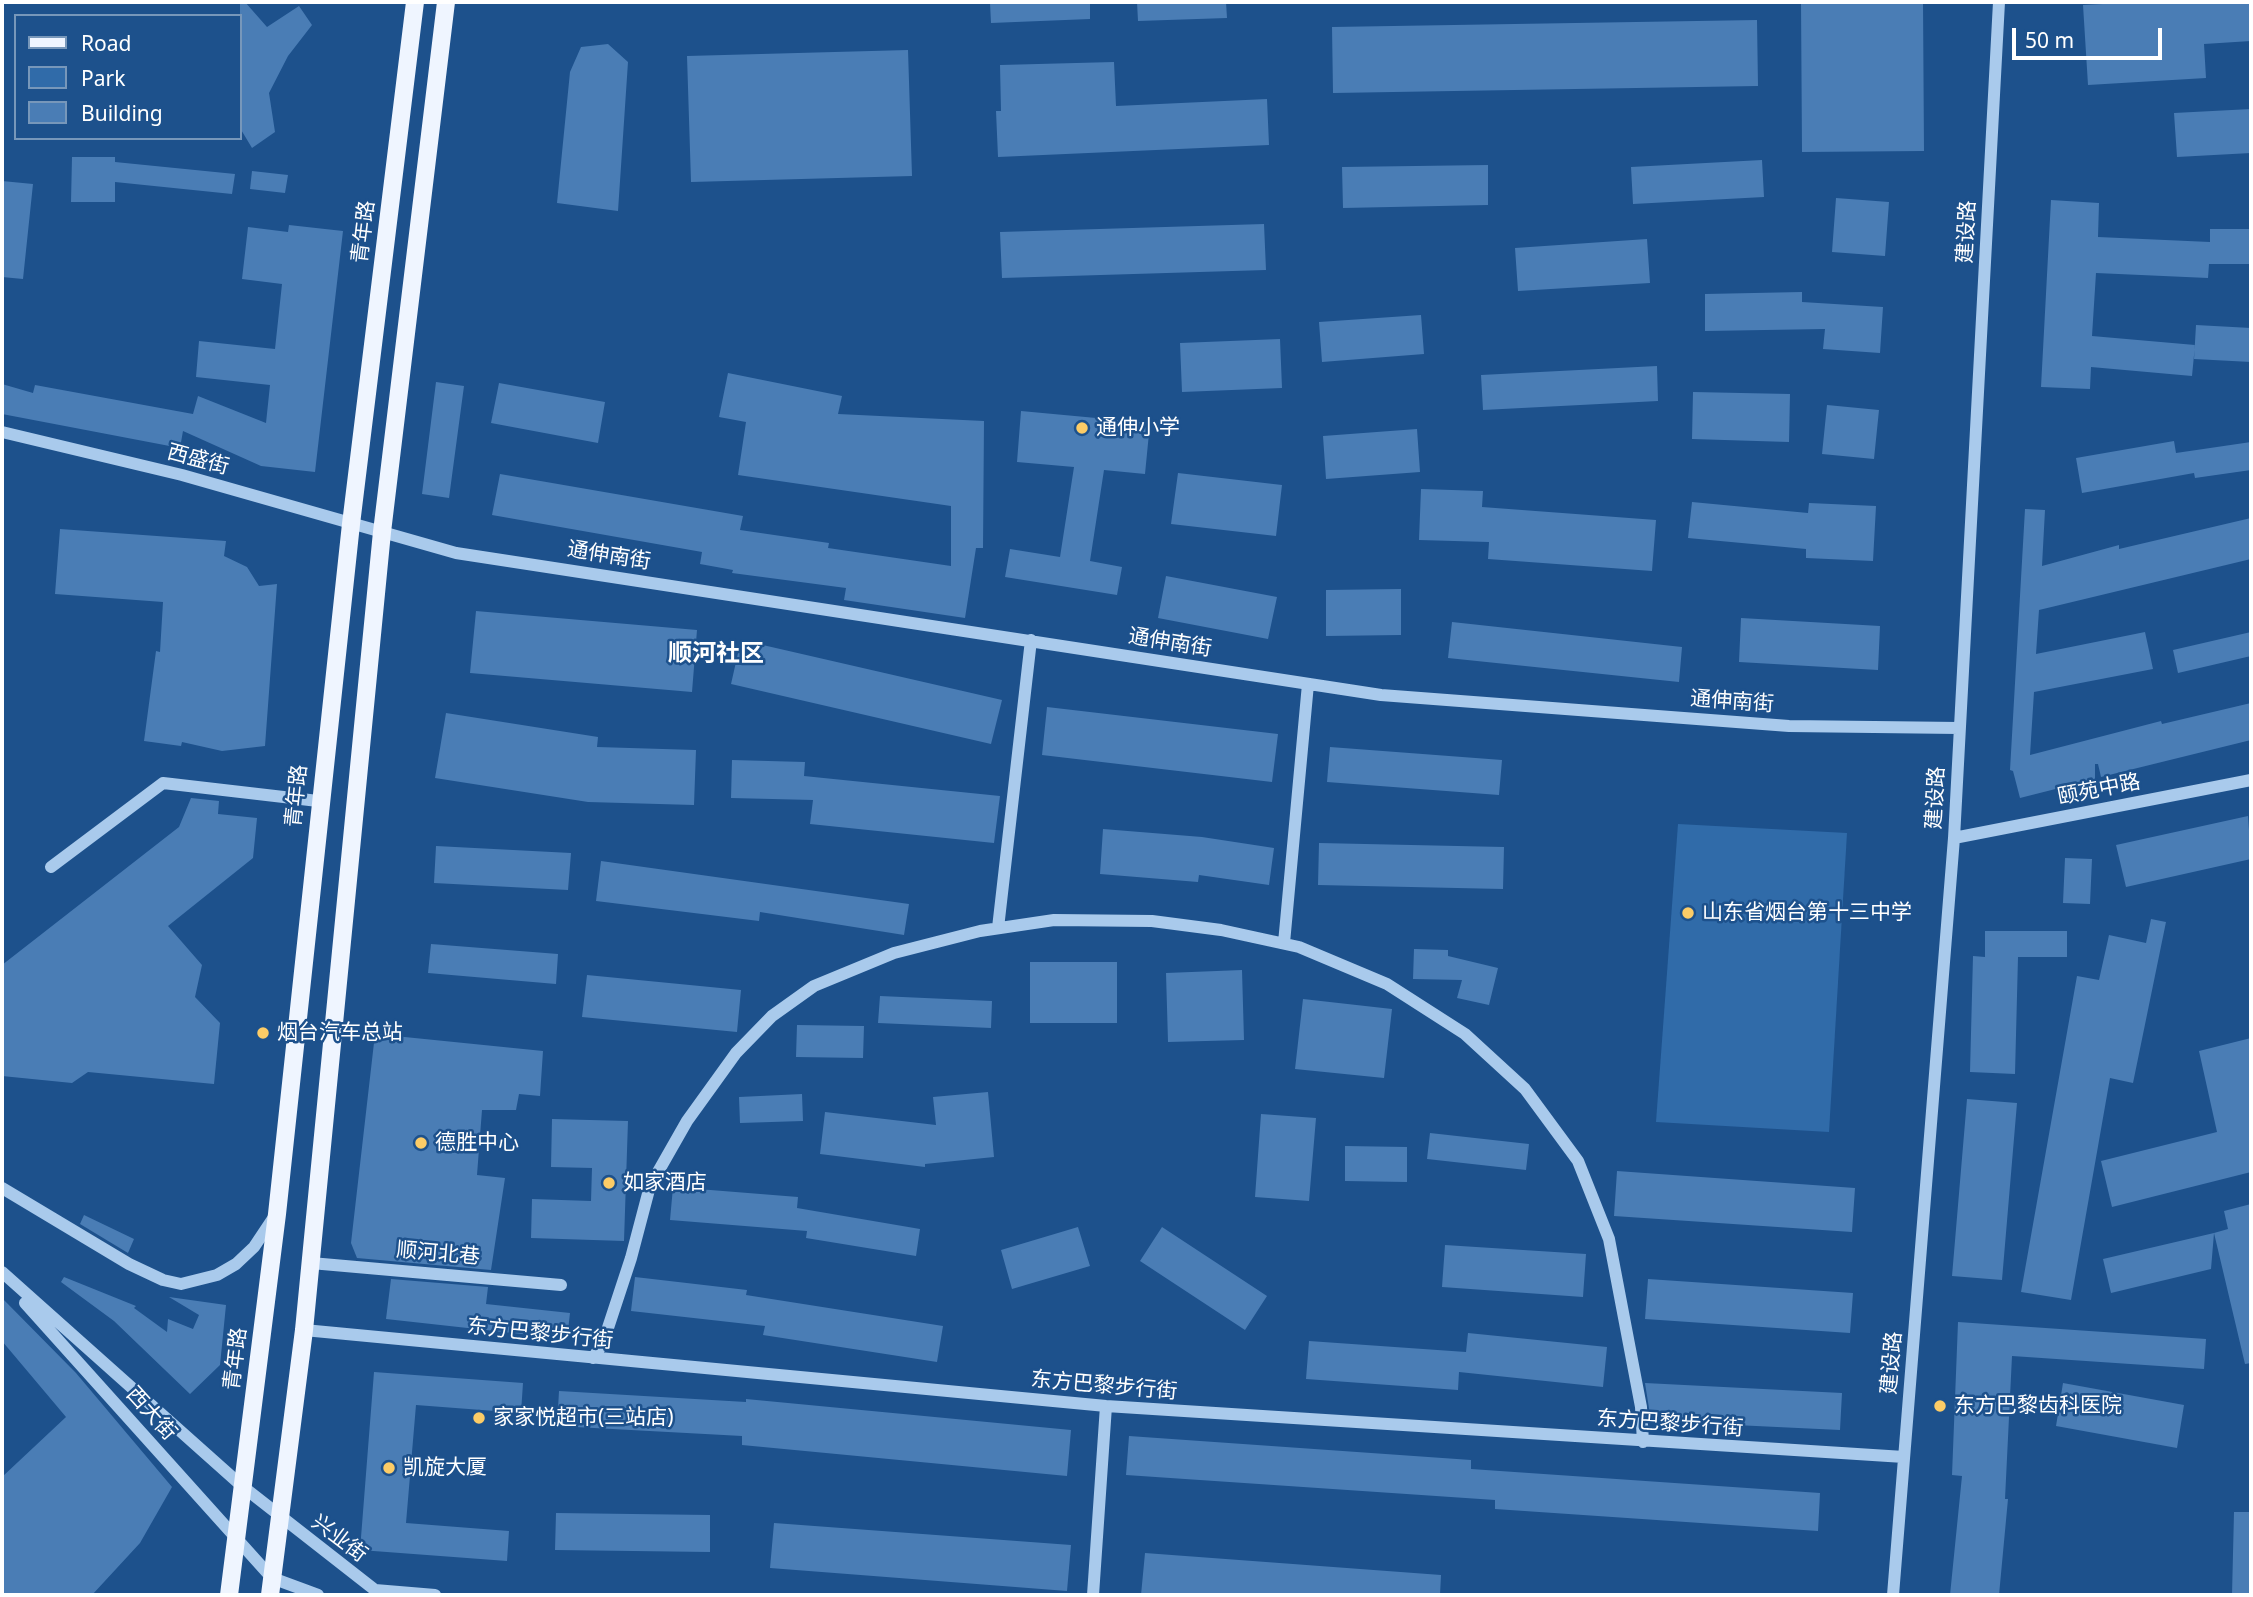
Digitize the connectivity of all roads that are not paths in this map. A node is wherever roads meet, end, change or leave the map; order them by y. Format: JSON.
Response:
{"nodes":[{"id":1,"x":415,"y":2,"type":"edge"},
{"id":2,"x":446,"y":2,"type":"edge"},
{"id":3,"x":1998,"y":2,"type":"edge"},
{"id":4,"x":2,"y":432,"type":"edge"},
{"id":5,"x":351,"y":523,"type":"junction"},
{"id":6,"x":382,"y":531,"type":"junction"},
{"id":7,"x":1031,"y":640,"type":"junction"},
{"id":8,"x":1308,"y":684,"type":"junction"},
{"id":9,"x":1959,"y":728,"type":"junction"},
{"id":10,"x":2251,"y":780,"type":"edge"},
{"id":11,"x":318,"y":802,"type":"junction"},
{"id":12,"x":1954,"y":838,"type":"junction"},
{"id":13,"x":51,"y":867,"type":"dead end"},
{"id":14,"x":998,"y":928,"type":"junction"},
{"id":15,"x":1284,"y":943,"type":"junction"},
{"id":16,"x":2,"y":1188,"type":"edge"},
{"id":17,"x":2,"y":1196,"type":"edge"},
{"id":18,"x":23,"y":1199,"type":"junction"},
{"id":19,"x":276,"y":1214,"type":"junction"},
{"id":20,"x":311,"y":1263,"type":"junction"},
{"id":21,"x":2,"y":1274,"type":"edge"},
{"id":22,"x":561,"y":1285,"type":"dead end"},
{"id":23,"x":304,"y":1330,"type":"junction"},
{"id":24,"x":593,"y":1358,"type":"junction"},
{"id":25,"x":1107,"y":1406,"type":"junction"},
{"id":26,"x":1643,"y":1442,"type":"junction"},
{"id":27,"x":1904,"y":1457,"type":"junction"},
{"id":28,"x":242,"y":1486,"type":"junction"},
{"id":29,"x":280,"y":1518,"type":"junction"},
{"id":30,"x":236,"y":1537,"type":"junction"},
{"id":31,"x":271,"y":1587,"type":"edge"},
{"id":32,"x":229,"y":1595,"type":"edge"},
{"id":33,"x":318,"y":1595,"type":"edge"},
{"id":34,"x":435,"y":1595,"type":"edge"},
{"id":35,"x":1093,"y":1595,"type":"edge"},
{"id":36,"x":1893,"y":1595,"type":"edge"}],
"edges":[{"from":1,"to":5,"type":"main road","name":"青年路"},
{"from":2,"to":6,"type":"main road"},
{"from":3,"to":9,"type":"street","name":"建设路"},
{"from":4,"to":5,"type":"street","name":"西盛街"},
{"from":5,"to":6,"type":"street","name":"西盛街"},
{"from":5,"to":11,"type":"main road","name":"青年路"},
{"from":6,"to":7,"type":"street","name":"通伸南街"},
{"from":6,"to":20,"type":"main road"},
{"from":7,"to":8,"type":"street","name":"通伸南街"},
{"from":7,"to":14,"type":"street"},
{"from":8,"to":9,"type":"street","name":"通伸南街"},
{"from":8,"to":15,"type":"street"},
{"from":9,"to":12,"type":"street","name":"建设路"},
{"from":10,"to":12,"type":"street","name":"颐苑中路"},
{"from":11,"to":13,"type":"street"},
{"from":11,"to":19,"type":"main road","name":"青年路"},
{"from":12,"to":27,"type":"street","name":"建设路"},
{"from":14,"to":15,"type":"street"},
{"from":14,"to":24,"type":"street"},
{"from":15,"to":26,"type":"street"},
{"from":16,"to":18,"type":"street"},
{"from":17,"to":18,"type":"street"},
{"from":18,"to":19,"type":"street"},
{"from":19,"to":28,"type":"main road","name":"青年路"},
{"from":20,"to":22,"type":"street","name":"顺河北巷"},
{"from":20,"to":23,"type":"main road"},
{"from":21,"to":28,"type":"street","name":"西大街"},
{"from":21,"to":30,"type":"street","name":"西大街"},
{"from":23,"to":24,"type":"street","name":"东方巴黎步行街"},
{"from":23,"to":29,"type":"main road"},
{"from":24,"to":25,"type":"street","name":"东方巴黎步行街"},
{"from":25,"to":26,"type":"street","name":"东方巴黎步行街"},
{"from":25,"to":35,"type":"street"},
{"from":26,"to":27,"type":"street","name":"东方巴黎步行街"},
{"from":27,"to":36,"type":"street","name":"建设路"},
{"from":28,"to":29,"type":"street","name":"西大街"},
{"from":28,"to":30,"type":"main road","name":"青年路"},
{"from":29,"to":31,"type":"main road"},
{"from":29,"to":34,"type":"street","name":"兴业街"},
{"from":30,"to":31,"type":"street","name":"西大街"},
{"from":30,"to":32,"type":"main road","name":"青年路"},
{"from":31,"to":33,"type":"street"}]}
